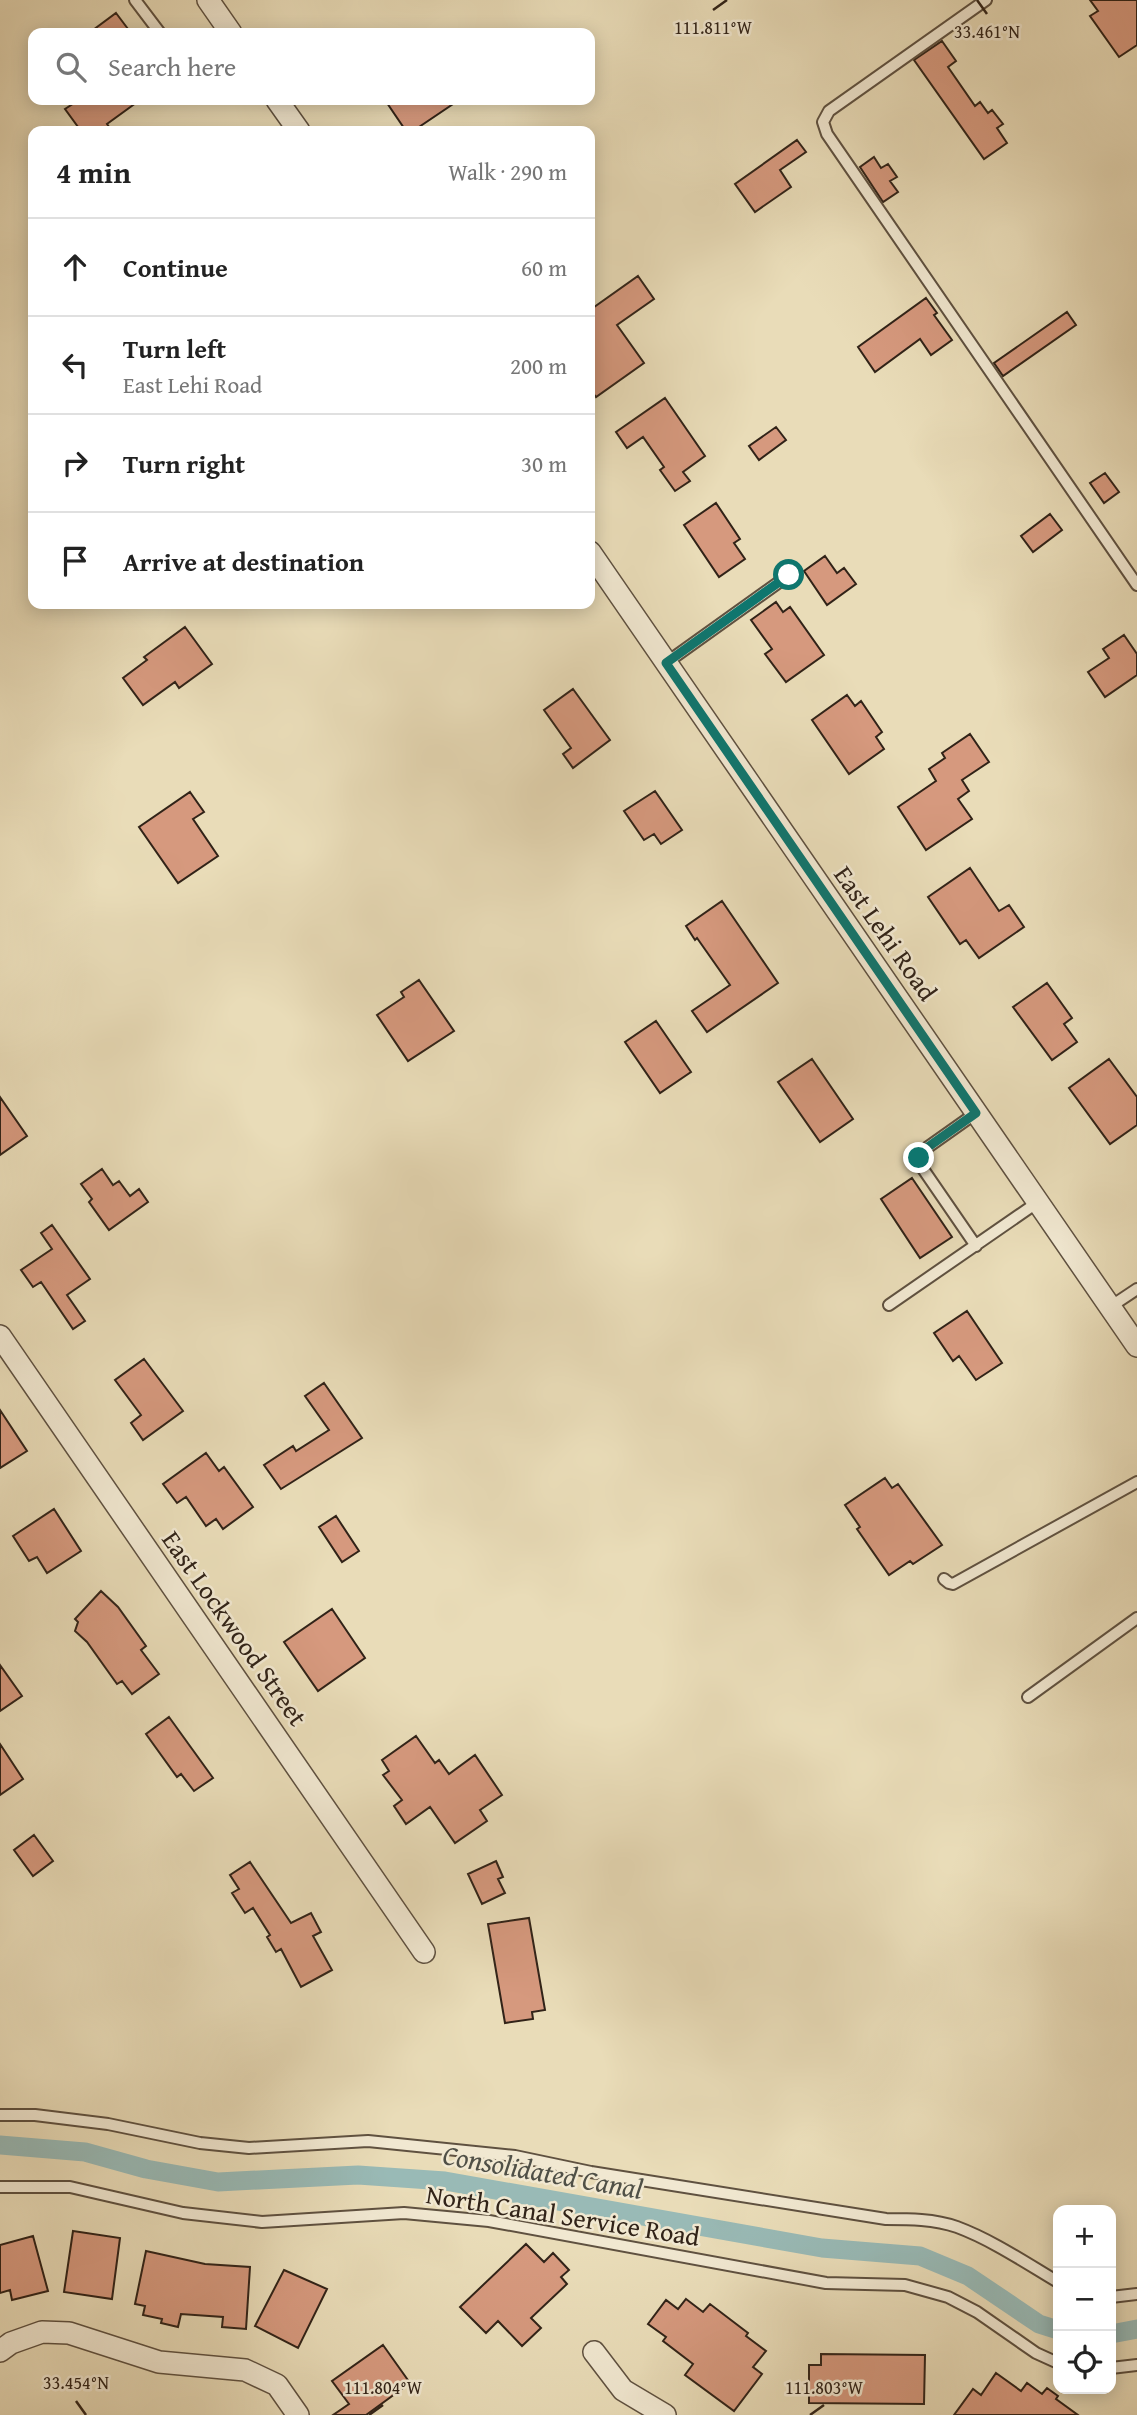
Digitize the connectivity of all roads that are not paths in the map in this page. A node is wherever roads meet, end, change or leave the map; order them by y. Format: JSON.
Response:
{"nodes":[{"id":1,"x":135,"y":0,"type":"edge"},
{"id":2,"x":208,"y":0,"type":"edge"},
{"id":3,"x":986,"y":0,"type":"edge"},
{"id":4,"x":156,"y":28,"type":"edge"},
{"id":5,"x":228,"y":28,"type":"edge"},
{"id":6,"x":281,"y":105,"type":"edge"},
{"id":7,"x":296,"y":126,"type":"edge"},
{"id":8,"x":595,"y":559,"type":"edge"},
{"id":9,"x":789,"y":575,"type":"dead end"},
{"id":10,"x":1137,"y":584,"type":"edge"},
{"id":11,"x":666,"y":663,"type":"junction"},
{"id":12,"x":976,"y":1113,"type":"junction"},
{"id":13,"x":1038,"y":1202,"type":"junction"},
{"id":14,"x":976,"y":1246,"type":"junction"},
{"id":15,"x":1137,"y":1289,"type":"edge"},
{"id":16,"x":889,"y":1304,"type":"dead end"},
{"id":17,"x":1110,"y":1307,"type":"junction"},
{"id":18,"x":0,"y":1336,"type":"edge"},
{"id":19,"x":1137,"y":1346,"type":"edge"},
{"id":20,"x":1137,"y":1482,"type":"edge"},
{"id":21,"x":944,"y":1578,"type":"dead end"},
{"id":22,"x":1137,"y":1618,"type":"edge"},
{"id":23,"x":1028,"y":1697,"type":"dead end"},
{"id":24,"x":424,"y":1952,"type":"dead end"},
{"id":25,"x":0,"y":2115,"type":"edge"},
{"id":26,"x":0,"y":2187,"type":"edge"},
{"id":27,"x":1053,"y":2280,"type":"edge"},
{"id":28,"x":1137,"y":2294,"type":"edge"},
{"id":29,"x":1116,"y":2296,"type":"edge"},
{"id":30,"x":0,"y":2351,"type":"edge"},
{"id":31,"x":594,"y":2352,"type":"dead end"},
{"id":32,"x":1053,"y":2361,"type":"edge"},
{"id":33,"x":1137,"y":2365,"type":"edge"},
{"id":34,"x":1116,"y":2367,"type":"edge"},
{"id":35,"x":298,"y":2415,"type":"edge"},
{"id":36,"x":665,"y":2415,"type":"edge"}],
"edges":[{"from":1,"to":4,"type":"lane"},
{"from":2,"to":5,"type":"street"},
{"from":3,"to":10,"type":"lane"},
{"from":6,"to":7,"type":"street"},
{"from":8,"to":11,"type":"street","name":"East Lehi Road"},
{"from":9,"to":11,"type":"lane"},
{"from":11,"to":12,"type":"street","name":"East Lehi Road"},
{"from":12,"to":13,"type":"street","name":"East Lehi Road"},
{"from":12,"to":14,"type":"lane"},
{"from":13,"to":14,"type":"lane"},
{"from":13,"to":17,"type":"street","name":"East Lehi Road"},
{"from":14,"to":16,"type":"lane"},
{"from":15,"to":17,"type":"lane"},
{"from":17,"to":19,"type":"street","name":"East Lehi Road"},
{"from":18,"to":24,"type":"street","name":"East Lockwood Street"},
{"from":20,"to":21,"type":"lane"},
{"from":22,"to":23,"type":"lane"},
{"from":25,"to":27,"type":"lane"},
{"from":26,"to":32,"type":"lane","name":"North Canal Service Road"},
{"from":28,"to":29,"type":"lane"},
{"from":30,"to":35,"type":"street"},
{"from":31,"to":36,"type":"street"},
{"from":33,"to":34,"type":"lane"}]}
